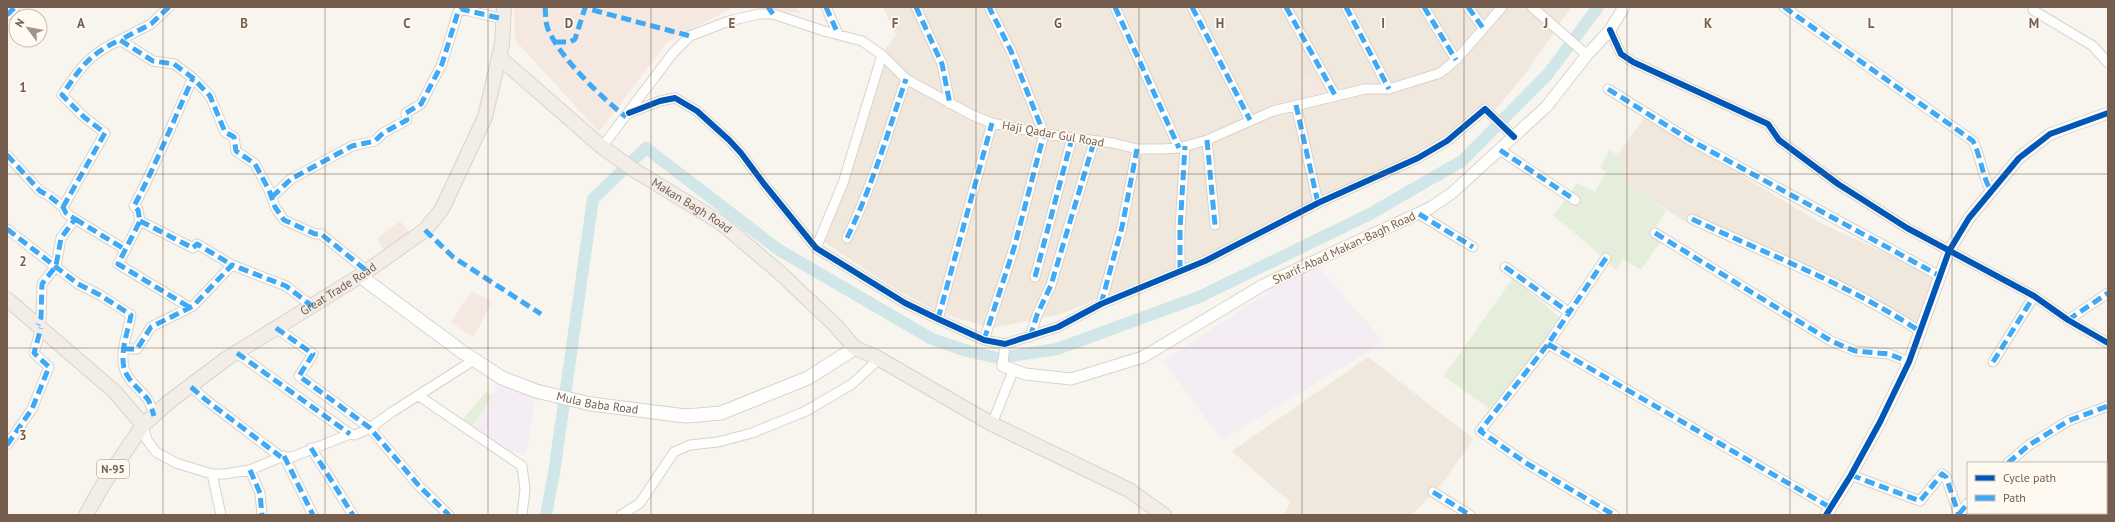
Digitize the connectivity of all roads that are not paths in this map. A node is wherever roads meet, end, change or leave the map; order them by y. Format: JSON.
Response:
{"nodes":[{"id":1,"x":15,"y":7,"type":"edge"},
{"id":2,"x":169,"y":7,"type":"edge"},
{"id":3,"x":826,"y":7,"type":"edge"},
{"id":4,"x":916,"y":7,"type":"edge"},
{"id":5,"x":989,"y":7,"type":"edge"},
{"id":6,"x":1115,"y":7,"type":"edge"},
{"id":7,"x":1192,"y":7,"type":"edge"},
{"id":8,"x":1286,"y":7,"type":"edge"},
{"id":9,"x":1346,"y":7,"type":"edge"},
{"id":10,"x":1424,"y":7,"type":"edge"},
{"id":11,"x":1468,"y":7,"type":"edge"},
{"id":12,"x":1502,"y":7,"type":"edge"},
{"id":13,"x":1532,"y":7,"type":"edge"},
{"id":14,"x":1624,"y":7,"type":"edge"},
{"id":15,"x":1784,"y":7,"type":"edge"},
{"id":16,"x":2033,"y":10,"type":"dead end"},
{"id":17,"x":504,"y":13,"type":"edge"},
{"id":18,"x":7,"y":15,"type":"edge"},
{"id":19,"x":1483,"y":28,"type":"junction"},
{"id":20,"x":1610,"y":30,"type":"junction"},
{"id":21,"x":838,"y":34,"type":"junction"},
{"id":22,"x":120,"y":40,"type":"junction"},
{"id":23,"x":1584,"y":53,"type":"junction"},
{"id":24,"x":882,"y":55,"type":"junction"},
{"id":25,"x":499,"y":56,"type":"junction"},
{"id":26,"x":1456,"y":60,"type":"junction"},
{"id":27,"x":2108,"y":63,"type":"edge"},
{"id":28,"x":193,"y":78,"type":"junction"},
{"id":29,"x":906,"y":79,"type":"junction"},
{"id":30,"x":1389,"y":89,"type":"junction"},
{"id":31,"x":1608,"y":89,"type":"dead end"},
{"id":32,"x":1335,"y":95,"type":"junction"},
{"id":33,"x":950,"y":104,"type":"junction"},
{"id":34,"x":1296,"y":105,"type":"junction"},
{"id":35,"x":629,"y":113,"type":"junction"},
{"id":36,"x":2108,"y":113,"type":"edge"},
{"id":37,"x":1250,"y":120,"type":"junction"},
{"id":38,"x":992,"y":123,"type":"junction"},
{"id":39,"x":1044,"y":134,"type":"junction"},
{"id":40,"x":1512,"y":135,"type":"junction"},
{"id":41,"x":1072,"y":138,"type":"junction"},
{"id":42,"x":1207,"y":140,"type":"junction"},
{"id":43,"x":1094,"y":142,"type":"junction"},
{"id":44,"x":602,"y":147,"type":"junction"},
{"id":45,"x":1182,"y":147,"type":"junction"},
{"id":46,"x":1137,"y":149,"type":"junction"},
{"id":47,"x":1500,"y":150,"type":"junction"},
{"id":48,"x":7,"y":154,"type":"edge"},
{"id":49,"x":1991,"y":191,"type":"junction"},
{"id":50,"x":272,"y":197,"type":"junction"},
{"id":51,"x":1575,"y":200,"type":"dead end"},
{"id":52,"x":1318,"y":203,"type":"junction"},
{"id":53,"x":63,"y":207,"type":"junction"},
{"id":54,"x":1419,"y":214,"type":"junction"},
{"id":55,"x":74,"y":219,"type":"junction"},
{"id":56,"x":1692,"y":219,"type":"dead end"},
{"id":57,"x":140,"y":221,"type":"junction"},
{"id":58,"x":1215,"y":225,"type":"dead end"},
{"id":59,"x":7,"y":229,"type":"edge"},
{"id":60,"x":1655,"y":233,"type":"dead end"},
{"id":61,"x":847,"y":238,"type":"dead end"},
{"id":62,"x":1473,"y":247,"type":"dead end"},
{"id":63,"x":816,"y":248,"type":"junction"},
{"id":64,"x":126,"y":250,"type":"junction"},
{"id":65,"x":1949,"y":251,"type":"junction"},
{"id":66,"x":1606,"y":258,"type":"dead end"},
{"id":67,"x":232,"y":265,"type":"junction"},
{"id":68,"x":56,"y":266,"type":"junction"},
{"id":69,"x":1505,"y":267,"type":"dead end"},
{"id":70,"x":1180,"y":270,"type":"junction"},
{"id":71,"x":363,"y":274,"type":"junction"},
{"id":72,"x":1940,"y":276,"type":"junction"},
{"id":73,"x":1035,"y":277,"type":"dead end"},
{"id":74,"x":2108,"y":293,"type":"edge"},
{"id":75,"x":2034,"y":296,"type":"junction"},
{"id":76,"x":7,"y":299,"type":"edge"},
{"id":77,"x":1101,"y":304,"type":"junction"},
{"id":78,"x":312,"y":306,"type":"junction"},
{"id":79,"x":189,"y":307,"type":"junction"},
{"id":80,"x":1570,"y":313,"type":"junction"},
{"id":81,"x":938,"y":319,"type":"junction"},
{"id":82,"x":2068,"y":320,"type":"junction"},
{"id":83,"x":39,"y":326,"type":"junction"},
{"id":84,"x":276,"y":328,"type":"junction"},
{"id":85,"x":1921,"y":332,"type":"junction"},
{"id":86,"x":1030,"y":337,"type":"junction"},
{"id":87,"x":984,"y":340,"type":"junction"},
{"id":88,"x":2108,"y":342,"type":"edge"},
{"id":89,"x":1548,"y":344,"type":"junction"},
{"id":90,"x":1005,"y":346,"type":"junction"},
{"id":91,"x":855,"y":348,"type":"junction"},
{"id":92,"x":124,"y":349,"type":"junction"},
{"id":93,"x":236,"y":353,"type":"junction"},
{"id":94,"x":880,"y":358,"type":"junction"},
{"id":95,"x":474,"y":360,"type":"junction"},
{"id":96,"x":1909,"y":362,"type":"junction"},
{"id":97,"x":1993,"y":362,"type":"dead end"},
{"id":98,"x":1003,"y":363,"type":"joint"},
{"id":99,"x":1013,"y":370,"type":"junction"},
{"id":100,"x":191,"y":387,"type":"junction"},
{"id":101,"x":419,"y":396,"type":"junction"},
{"id":102,"x":2108,"y":406,"type":"edge"},
{"id":103,"x":154,"y":416,"type":"junction"},
{"id":104,"x":992,"y":423,"type":"junction"},
{"id":105,"x":143,"y":425,"type":"junction"},
{"id":106,"x":370,"y":428,"type":"junction"},
{"id":107,"x":350,"y":434,"type":"junction"},
{"id":108,"x":7,"y":443,"type":"edge"},
{"id":109,"x":311,"y":448,"type":"junction"},
{"id":110,"x":282,"y":457,"type":"junction"},
{"id":111,"x":2009,"y":462,"type":"edge"},
{"id":112,"x":250,"y":470,"type":"junction"},
{"id":113,"x":212,"y":474,"type":"junction"},
{"id":114,"x":1851,"y":475,"type":"junction"},
{"id":115,"x":1433,"y":492,"type":"dead end"},
{"id":116,"x":1967,"y":504,"type":"edge"},
{"id":117,"x":1828,"y":512,"type":"edge"},
{"id":118,"x":1959,"y":514,"type":"edge"},
{"id":119,"x":86,"y":515,"type":"edge"},
{"id":120,"x":221,"y":515,"type":"edge"},
{"id":121,"x":262,"y":515,"type":"edge"},
{"id":122,"x":313,"y":515,"type":"edge"},
{"id":123,"x":353,"y":515,"type":"edge"},
{"id":124,"x":449,"y":515,"type":"edge"},
{"id":125,"x":522,"y":515,"type":"edge"},
{"id":126,"x":621,"y":515,"type":"edge"},
{"id":127,"x":1164,"y":515,"type":"edge"},
{"id":128,"x":1170,"y":515,"type":"edge"},
{"id":129,"x":1470,"y":515,"type":"edge"},
{"id":130,"x":1614,"y":515,"type":"edge"}],
"edges":[{"from":1,"to":18,"type":"street"},
{"from":2,"to":22,"type":"street"},
{"from":3,"to":21,"type":"street"},
{"from":4,"to":33,"type":"street"},
{"from":5,"to":39,"type":"street"},
{"from":6,"to":45,"type":"street"},
{"from":7,"to":37,"type":"street"},
{"from":8,"to":32,"type":"street"},
{"from":9,"to":30,"type":"street"},
{"from":10,"to":26,"type":"street"},
{"from":11,"to":19,"type":"street"},
{"from":12,"to":19,"type":"street","name":"Haji Qadar Gul Road"},
{"from":13,"to":23,"type":"street"},
{"from":14,"to":20,"type":"street","name":"Sharif-Abad Makan-Bagh Road"},
{"from":15,"to":49,"type":"street"},
{"from":16,"to":27,"type":"street"},
{"from":17,"to":25,"type":"main road","name":"Great Trade Road"},
{"from":17,"to":50,"type":"street"},
{"from":19,"to":26,"type":"street","name":"Haji Qadar Gul Road"},
{"from":20,"to":23,"type":"street","name":"Sharif-Abad Makan-Bagh Road"},
{"from":20,"to":65,"type":"street"},
{"from":21,"to":24,"type":"street","name":"Haji Qadar Gul Road"},
{"from":21,"to":35,"type":"street","name":"Haji Qadar Gul Road"},
{"from":22,"to":28,"type":"street"},
{"from":22,"to":53,"type":"street"},
{"from":23,"to":40,"type":"street","name":"Sharif-Abad Makan-Bagh Road"},
{"from":24,"to":29,"type":"street","name":"Haji Qadar Gul Road"},
{"from":24,"to":63,"type":"street"},
{"from":25,"to":44,"type":"main road","name":"Makan Bagh Road"},
{"from":25,"to":71,"type":"main road","name":"Great Trade Road"},
{"from":26,"to":30,"type":"street","name":"Haji Qadar Gul Road"},
{"from":28,"to":50,"type":"street"},
{"from":28,"to":57,"type":"street"},
{"from":29,"to":33,"type":"street","name":"Haji Qadar Gul Road"},
{"from":29,"to":61,"type":"street"},
{"from":30,"to":32,"type":"street","name":"Haji Qadar Gul Road"},
{"from":31,"to":72,"type":"street"},
{"from":32,"to":34,"type":"street","name":"Haji Qadar Gul Road"},
{"from":33,"to":38,"type":"street","name":"Haji Qadar Gul Road"},
{"from":34,"to":37,"type":"street","name":"Haji Qadar Gul Road"},
{"from":34,"to":52,"type":"street"},
{"from":35,"to":44,"type":"street","name":"Haji Qadar Gul Road"},
{"from":35,"to":63,"type":"street"},
{"from":36,"to":49,"type":"street"},
{"from":37,"to":42,"type":"street","name":"Haji Qadar Gul Road"},
{"from":38,"to":39,"type":"street","name":"Haji Qadar Gul Road"},
{"from":38,"to":81,"type":"street"},
{"from":39,"to":41,"type":"street","name":"Haji Qadar Gul Road"},
{"from":39,"to":87,"type":"street"},
{"from":40,"to":47,"type":"street","name":"Sharif-Abad Makan-Bagh Road"},
{"from":40,"to":52,"type":"street"},
{"from":41,"to":43,"type":"street","name":"Haji Qadar Gul Road"},
{"from":41,"to":73,"type":"street"},
{"from":42,"to":45,"type":"street","name":"Haji Qadar Gul Road"},
{"from":42,"to":58,"type":"street"},
{"from":43,"to":46,"type":"street","name":"Haji Qadar Gul Road"},
{"from":43,"to":86,"type":"street"},
{"from":44,"to":91,"type":"main road","name":"Makan Bagh Road"},
{"from":45,"to":46,"type":"street","name":"Haji Qadar Gul Road"},
{"from":45,"to":70,"type":"street"},
{"from":46,"to":77,"type":"street"},
{"from":47,"to":51,"type":"street"},
{"from":47,"to":54,"type":"street","name":"Sharif-Abad Makan-Bagh Road"},
{"from":48,"to":53,"type":"street"},
{"from":49,"to":65,"type":"street"},
{"from":50,"to":71,"type":"street"},
{"from":52,"to":70,"type":"street"},
{"from":53,"to":55,"type":"street"},
{"from":54,"to":62,"type":"street"},
{"from":54,"to":99,"type":"street","name":"Sharif-Abad Makan-Bagh Road"},
{"from":55,"to":64,"type":"street"},
{"from":55,"to":68,"type":"street"},
{"from":56,"to":85,"type":"street"},
{"from":57,"to":64,"type":"street"},
{"from":57,"to":67,"type":"street"},
{"from":59,"to":68,"type":"street"},
{"from":60,"to":96,"type":"street"},
{"from":63,"to":81,"type":"street"},
{"from":64,"to":79,"type":"street"},
{"from":65,"to":72,"type":"street"},
{"from":65,"to":75,"type":"street"},
{"from":66,"to":80,"type":"street"},
{"from":67,"to":78,"type":"street"},
{"from":67,"to":79,"type":"street"},
{"from":68,"to":83,"type":"street"},
{"from":68,"to":92,"type":"street"},
{"from":69,"to":80,"type":"street"},
{"from":70,"to":77,"type":"street"},
{"from":71,"to":78,"type":"main road","name":"Great Trade Road"},
{"from":71,"to":95,"type":"main road","name":"Mula Baba Road"},
{"from":72,"to":85,"type":"street"},
{"from":74,"to":82,"type":"street"},
{"from":75,"to":82,"type":"street"},
{"from":75,"to":97,"type":"street"},
{"from":76,"to":83,"type":"main road"},
{"from":77,"to":86,"type":"street"},
{"from":78,"to":84,"type":"main road","name":"Great Trade Road"},
{"from":79,"to":92,"type":"street"},
{"from":80,"to":89,"type":"street"},
{"from":81,"to":87,"type":"street"},
{"from":82,"to":88,"type":"street"},
{"from":83,"to":105,"type":"main road"},
{"from":83,"to":108,"type":"street"},
{"from":84,"to":93,"type":"main road","name":"Great Trade Road"},
{"from":84,"to":106,"type":"street"},
{"from":85,"to":96,"type":"street"},
{"from":86,"to":90,"type":"street"},
{"from":87,"to":90,"type":"street"},
{"from":89,"to":117,"type":"street"},
{"from":89,"to":130,"type":"street"},
{"from":90,"to":98,"type":"street"},
{"from":91,"to":94,"type":"main road","name":"Makan Bagh Road"},
{"from":91,"to":95,"type":"main road","name":"Mula Baba Road"},
{"from":92,"to":103,"type":"street"},
{"from":93,"to":100,"type":"main road","name":"Great Trade Road"},
{"from":93,"to":107,"type":"street"},
{"from":94,"to":104,"type":"main road","name":"Makan Bagh Road"},
{"from":94,"to":126,"type":"street"},
{"from":95,"to":101,"type":"street"},
{"from":96,"to":114,"type":"street"},
{"from":98,"to":99,"type":"street","name":"Sharif-Abad Makan-Bagh Road"},
{"from":99,"to":104,"type":"street"},
{"from":100,"to":103,"type":"main road","name":"Great Trade Road"},
{"from":100,"to":110,"type":"street"},
{"from":101,"to":106,"type":"street"},
{"from":101,"to":125,"type":"street"},
{"from":102,"to":111,"type":"street"},
{"from":103,"to":105,"type":"main road","name":"Great Trade Road"},
{"from":104,"to":127,"type":"main road"},
{"from":104,"to":128,"type":"main road"},
{"from":105,"to":113,"type":"street"},
{"from":105,"to":119,"type":"main road","name":"Great Trade Road","number":"N-95"},
{"from":106,"to":107,"type":"street"},
{"from":106,"to":124,"type":"street"},
{"from":107,"to":109,"type":"street"},
{"from":109,"to":110,"type":"street"},
{"from":109,"to":123,"type":"street"},
{"from":110,"to":112,"type":"street"},
{"from":110,"to":122,"type":"street"},
{"from":112,"to":113,"type":"street"},
{"from":112,"to":121,"type":"street"},
{"from":113,"to":120,"type":"street"},
{"from":114,"to":117,"type":"street"},
{"from":114,"to":118,"type":"street"},
{"from":115,"to":129,"type":"street"},
{"from":116,"to":118,"type":"street"}]}
